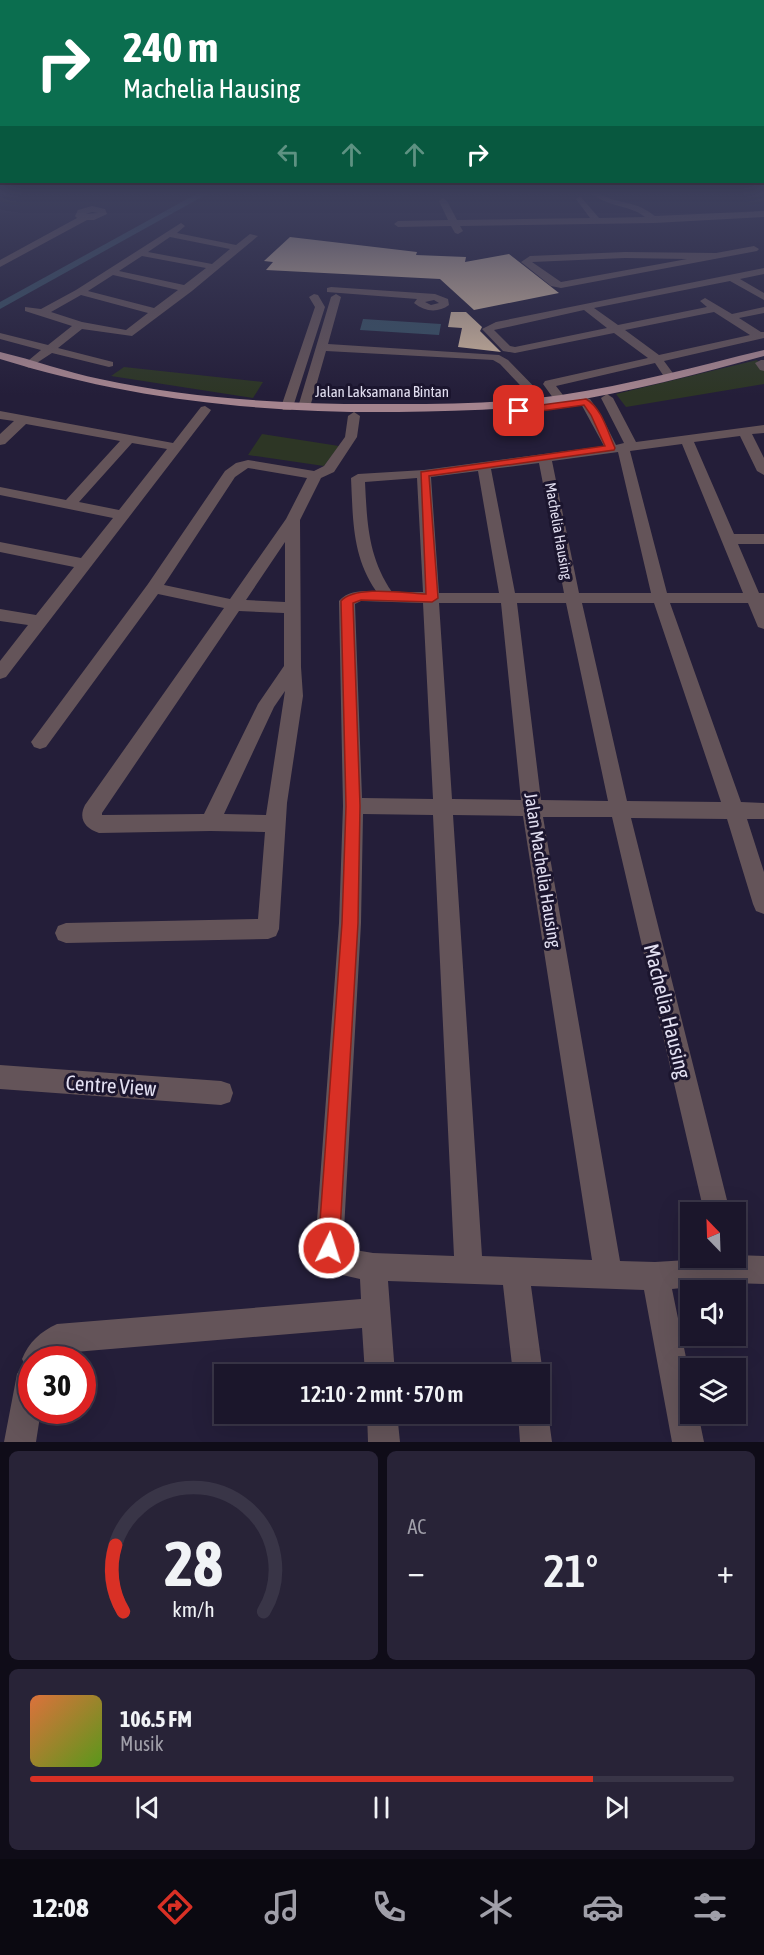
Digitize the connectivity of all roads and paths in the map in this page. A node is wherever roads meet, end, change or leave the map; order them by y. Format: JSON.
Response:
{"nodes":[{"id":1,"x":130,"y":260,"type":"edge"},
{"id":2,"x":179,"y":260,"type":"edge"},
{"id":3,"x":223,"y":260,"type":"edge"},
{"id":4,"x":528,"y":260,"type":"edge"},
{"id":5,"x":586,"y":260,"type":"edge"},
{"id":6,"x":633,"y":260,"type":"edge"},
{"id":7,"x":695,"y":260,"type":"edge"},
{"id":8,"x":214,"y":267,"type":"junction"},
{"id":9,"x":649,"y":270,"type":"junction"},
{"id":10,"x":764,"y":271,"type":"edge"},
{"id":11,"x":112,"y":272,"type":"junction"},
{"id":12,"x":611,"y":276,"type":"junction"},
{"id":13,"x":730,"y":278,"type":"junction"},
{"id":14,"x":684,"y":287,"type":"junction"},
{"id":15,"x":188,"y":289,"type":"junction"},
{"id":16,"x":80,"y":292,"type":"junction"},
{"id":17,"x":315,"y":295,"type":"junction"},
{"id":18,"x":394,"y":295,"type":"junction"},
{"id":19,"x":334,"y":297,"type":"junction"},
{"id":20,"x":764,"y":297,"type":"edge"},
{"id":21,"x":586,"y":307,"type":"junction"},
{"id":22,"x":716,"y":308,"type":"junction"},
{"id":23,"x":29,"y":309,"type":"dead end"},
{"id":24,"x":764,"y":310,"type":"edge"},
{"id":25,"x":157,"y":312,"type":"junction"},
{"id":26,"x":42,"y":313,"type":"junction"},
{"id":27,"x":730,"y":317,"type":"junction"},
{"id":28,"x":80,"y":325,"type":"junction"},
{"id":29,"x":618,"y":330,"type":"junction"},
{"id":30,"x":0,"y":336,"type":"edge"},
{"id":31,"x":761,"y":336,"type":"edge"},
{"id":32,"x":322,"y":347,"type":"junction"},
{"id":33,"x":47,"y":350,"type":"junction"},
{"id":34,"x":0,"y":355,"type":"edge"},
{"id":35,"x":657,"y":360,"type":"junction"},
{"id":36,"x":763,"y":361,"type":"edge"},
{"id":37,"x":109,"y":364,"type":"dead end"},
{"id":38,"x":0,"y":365,"type":"edge"},
{"id":39,"x":29,"y":365,"type":"junction"},
{"id":40,"x":669,"y":376,"type":"junction"},
{"id":41,"x":607,"y":398,"type":"junction"},
{"id":42,"x":560,"y":399,"type":"junction"},
{"id":43,"x":542,"y":400,"type":"junction"},
{"id":44,"x":586,"y":402,"type":"junction"},
{"id":45,"x":287,"y":407,"type":"junction"},
{"id":46,"x":304,"y":407,"type":"junction"},
{"id":47,"x":205,"y":410,"type":"junction"},
{"id":48,"x":451,"y":412,"type":"junction"},
{"id":49,"x":0,"y":415,"type":"edge"},
{"id":50,"x":354,"y":416,"type":"junction"},
{"id":51,"x":24,"y":419,"type":"junction"},
{"id":52,"x":764,"y":429,"type":"edge"},
{"id":53,"x":744,"y":431,"type":"junction"},
{"id":54,"x":686,"y":438,"type":"junction"},
{"id":55,"x":128,"y":440,"type":"junction"},
{"id":56,"x":0,"y":441,"type":"edge"},
{"id":57,"x":176,"y":447,"type":"junction"},
{"id":58,"x":622,"y":447,"type":"junction"},
{"id":59,"x":545,"y":458,"type":"junction"},
{"id":60,"x":484,"y":466,"type":"junction"},
{"id":61,"x":764,"y":471,"type":"edge"},
{"id":62,"x":424,"y":474,"type":"junction"},
{"id":63,"x":315,"y":476,"type":"junction"},
{"id":64,"x":0,"y":491,"type":"edge"},
{"id":65,"x":69,"y":505,"type":"junction"},
{"id":66,"x":122,"y":515,"type":"junction"},
{"id":67,"x":293,"y":520,"type":"junction"},
{"id":68,"x":728,"y":539,"type":"junction"},
{"id":69,"x":764,"y":539,"type":"edge"},
{"id":70,"x":0,"y":547,"type":"edge"},
{"id":71,"x":84,"y":564,"type":"junction"},
{"id":72,"x":154,"y":588,"type":"junction"},
{"id":73,"x":388,"y":597,"type":"junction"},
{"id":74,"x":571,"y":597,"type":"junction"},
{"id":75,"x":432,"y":598,"type":"junction"},
{"id":76,"x":508,"y":598,"type":"junction"},
{"id":77,"x":660,"y":598,"type":"junction"},
{"id":78,"x":758,"y":598,"type":"edge"},
{"id":79,"x":235,"y":605,"type":"junction"},
{"id":80,"x":293,"y":608,"type":"junction"},
{"id":81,"x":0,"y":615,"type":"edge"},
{"id":82,"x":41,"y":622,"type":"junction"},
{"id":83,"x":764,"y":623,"type":"edge"},
{"id":84,"x":291,"y":668,"type":"junction"},
{"id":85,"x":0,"y":674,"type":"edge"},
{"id":86,"x":40,"y":742,"type":"dead end"},
{"id":87,"x":353,"y":806,"type":"junction"},
{"id":88,"x":444,"y":807,"type":"junction"},
{"id":89,"x":532,"y":809,"type":"junction"},
{"id":90,"x":618,"y":811,"type":"junction"},
{"id":91,"x":734,"y":811,"type":"junction"},
{"id":92,"x":764,"y":811,"type":"edge"},
{"id":93,"x":210,"y":822,"type":"junction"},
{"id":94,"x":275,"y":824,"type":"junction"},
{"id":95,"x":764,"y":904,"type":"edge"},
{"id":96,"x":66,"y":933,"type":"dead end"},
{"id":97,"x":0,"y":1077,"type":"edge"},
{"id":98,"x":221,"y":1093,"type":"dead end"},
{"id":99,"x":715,"y":1202,"type":"edge"},
{"id":100,"x":746,"y":1266,"type":"edge"},
{"id":101,"x":373,"y":1267,"type":"junction"},
{"id":102,"x":701,"y":1268,"type":"edge"},
{"id":103,"x":469,"y":1270,"type":"junction"},
{"id":104,"x":764,"y":1270,"type":"edge"},
{"id":105,"x":515,"y":1272,"type":"junction"},
{"id":106,"x":608,"y":1274,"type":"junction"},
{"id":107,"x":655,"y":1276,"type":"junction"},
{"id":108,"x":376,"y":1312,"type":"junction"},
{"id":109,"x":48,"y":1346,"type":"edge"},
{"id":110,"x":379,"y":1364,"type":"edge"},
{"id":111,"x":527,"y":1364,"type":"edge"},
{"id":112,"x":23,"y":1424,"type":"edge"},
{"id":113,"x":383,"y":1424,"type":"edge"},
{"id":114,"x":534,"y":1424,"type":"edge"},
{"id":115,"x":20,"y":1442,"type":"edge"},
{"id":116,"x":384,"y":1442,"type":"edge"},
{"id":117,"x":536,"y":1442,"type":"edge"},
{"id":118,"x":688,"y":1442,"type":"edge"}],
"edges":[{"from":1,"to":11,"type":"street"},
{"from":2,"to":8,"type":"street"},
{"from":3,"to":8,"type":"street"},
{"from":4,"to":12,"type":"street"},
{"from":5,"to":12,"type":"street"},
{"from":6,"to":9,"type":"street"},
{"from":7,"to":9,"type":"street"},
{"from":8,"to":15,"type":"street"},
{"from":9,"to":12,"type":"street"},
{"from":9,"to":14,"type":"street"},
{"from":10,"to":13,"type":"street"},
{"from":11,"to":15,"type":"street"},
{"from":11,"to":16,"type":"street"},
{"from":13,"to":14,"type":"street"},
{"from":13,"to":20,"type":"street"},
{"from":14,"to":21,"type":"street"},
{"from":14,"to":22,"type":"street"},
{"from":15,"to":25,"type":"street"},
{"from":16,"to":25,"type":"street"},
{"from":16,"to":26,"type":"street"},
{"from":17,"to":18,"type":"street"},
{"from":17,"to":19,"type":"street"},
{"from":17,"to":45,"type":"street"},
{"from":18,"to":19,"type":"street"},
{"from":18,"to":19,"type":"street"},
{"from":19,"to":32,"type":"street"},
{"from":21,"to":29,"type":"street"},
{"from":21,"to":29,"type":"street"},
{"from":22,"to":27,"type":"street"},
{"from":22,"to":29,"type":"street"},
{"from":23,"to":26,"type":"street"},
{"from":24,"to":27,"type":"street"},
{"from":25,"to":28,"type":"street"},
{"from":26,"to":28,"type":"street"},
{"from":27,"to":31,"type":"street"},
{"from":28,"to":33,"type":"street"},
{"from":29,"to":35,"type":"street"},
{"from":30,"to":33,"type":"street"},
{"from":31,"to":35,"type":"street"},
{"from":32,"to":43,"type":"street"},
{"from":32,"to":46,"type":"street"},
{"from":33,"to":37,"type":"street"},
{"from":33,"to":39,"type":"street"},
{"from":34,"to":39,"type":"main road","name":"Jalan Laksamana Bintan"},
{"from":35,"to":40,"type":"street"},
{"from":35,"to":42,"type":"street"},
{"from":36,"to":40,"type":"main road","name":"Jalan Laksamana Bintan"},
{"from":36,"to":41,"type":"main road","name":"Jalan Laksamana Bintan"},
{"from":38,"to":47,"type":"main road","name":"Jalan Laksamana Bintan"},
{"from":39,"to":45,"type":"main road","name":"Jalan Laksamana Bintan"},
{"from":40,"to":42,"type":"main road","name":"Jalan Laksamana Bintan"},
{"from":41,"to":44,"type":"main road","name":"Jalan Laksamana Bintan"},
{"from":41,"to":58,"type":"street"},
{"from":42,"to":43,"type":"main road","name":"Jalan Laksamana Bintan"},
{"from":43,"to":48,"type":"main road","name":"Jalan Laksamana Bintan"},
{"from":44,"to":48,"type":"main road","name":"Jalan Laksamana Bintan"},
{"from":44,"to":58,"type":"street"},
{"from":45,"to":46,"type":"main road","name":"Jalan Laksamana Bintan"},
{"from":46,"to":48,"type":"main road","name":"Jalan Laksamana Bintan"},
{"from":47,"to":50,"type":"main road","name":"Jalan Laksamana Bintan"},
{"from":47,"to":57,"type":"street"},
{"from":48,"to":50,"type":"main road","name":"Jalan Laksamana Bintan"},
{"from":49,"to":51,"type":"street"},
{"from":50,"to":63,"type":"street"},
{"from":51,"to":55,"type":"street"},
{"from":51,"to":56,"type":"street"},
{"from":52,"to":53,"type":"street","name":"Machelia Hausing"},
{"from":53,"to":54,"type":"street","name":"Machelia Hausing"},
{"from":53,"to":61,"type":"street"},
{"from":54,"to":58,"type":"street","name":"Machelia Hausing"},
{"from":54,"to":68,"type":"street"},
{"from":55,"to":57,"type":"street"},
{"from":55,"to":65,"type":"street"},
{"from":57,"to":66,"type":"street"},
{"from":58,"to":59,"type":"street","name":"Machelia Hausing"},
{"from":58,"to":77,"type":"street"},
{"from":59,"to":60,"type":"street"},
{"from":59,"to":74,"type":"street","name":"Machelia Hausing"},
{"from":60,"to":62,"type":"street"},
{"from":60,"to":76,"type":"street","name":"Jalan Machelia Hausing"},
{"from":62,"to":73,"type":"street"},
{"from":62,"to":75,"type":"street"},
{"from":63,"to":67,"type":"street"},
{"from":63,"to":72,"type":"street"},
{"from":64,"to":65,"type":"street"},
{"from":65,"to":66,"type":"street"},
{"from":66,"to":71,"type":"street"},
{"from":67,"to":79,"type":"street"},
{"from":67,"to":80,"type":"street"},
{"from":68,"to":69,"type":"street"},
{"from":68,"to":78,"type":"street"},
{"from":70,"to":71,"type":"street"},
{"from":71,"to":82,"type":"street"},
{"from":72,"to":79,"type":"street"},
{"from":72,"to":86,"type":"street"},
{"from":73,"to":75,"type":"street","name":"Machelia Hausing"},
{"from":73,"to":87,"type":"street","name":"Machelia Hausing"},
{"from":74,"to":76,"type":"street","name":"Machelia Hausing"},
{"from":74,"to":77,"type":"street","name":"Machelia Hausing"},
{"from":74,"to":90,"type":"street","name":"Machelia Hausing"},
{"from":75,"to":76,"type":"street","name":"Machelia Hausing"},
{"from":75,"to":88,"type":"street"},
{"from":76,"to":89,"type":"street","name":"Jalan Machelia Hausing"},
{"from":77,"to":78,"type":"street","name":"Machelia Hausing"},
{"from":77,"to":91,"type":"street"},
{"from":78,"to":83,"type":"street"},
{"from":79,"to":80,"type":"street"},
{"from":79,"to":93,"type":"street"},
{"from":80,"to":84,"type":"street"},
{"from":81,"to":82,"type":"street"},
{"from":82,"to":85,"type":"street"},
{"from":84,"to":93,"type":"street"},
{"from":84,"to":94,"type":"street"},
{"from":87,"to":88,"type":"street"},
{"from":87,"to":101,"type":"street"},
{"from":88,"to":89,"type":"street"},
{"from":88,"to":103,"type":"street"},
{"from":89,"to":90,"type":"street"},
{"from":89,"to":106,"type":"street","name":"Jalan Machelia Hausing"},
{"from":90,"to":91,"type":"street"},
{"from":90,"to":99,"type":"street","name":"Machelia Hausing"},
{"from":91,"to":92,"type":"street"},
{"from":91,"to":95,"type":"street"},
{"from":93,"to":94,"type":"street"},
{"from":94,"to":96,"type":"street"},
{"from":97,"to":98,"type":"street","name":"Centre View"},
{"from":100,"to":104,"type":"street"},
{"from":101,"to":103,"type":"street"},
{"from":101,"to":108,"type":"street"},
{"from":102,"to":107,"type":"street"},
{"from":103,"to":105,"type":"street"},
{"from":105,"to":106,"type":"street"},
{"from":105,"to":111,"type":"street"},
{"from":106,"to":107,"type":"street"},
{"from":107,"to":118,"type":"street"},
{"from":108,"to":109,"type":"street"},
{"from":108,"to":110,"type":"street"},
{"from":112,"to":115,"type":"street"},
{"from":113,"to":116,"type":"street"},
{"from":114,"to":117,"type":"street"}]}
